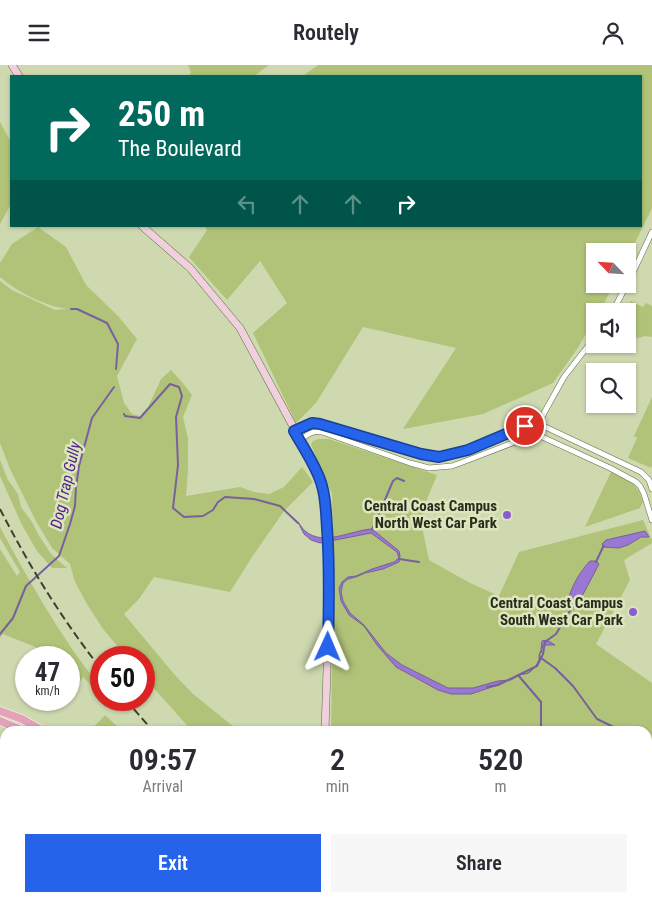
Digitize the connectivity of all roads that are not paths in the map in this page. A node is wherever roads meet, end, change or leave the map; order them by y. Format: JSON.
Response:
{"nodes":[{"id":1,"x":143,"y":227,"type":"edge"},
{"id":2,"x":652,"y":232,"type":"edge"},
{"id":3,"x":636,"y":265,"type":"edge"},
{"id":4,"x":586,"y":348,"type":"edge"},
{"id":5,"x":539,"y":424,"type":"junction"},
{"id":6,"x":294,"y":431,"type":"junction"},
{"id":7,"x":538,"y":435,"type":"junction"},
{"id":8,"x":299,"y":441,"type":"junction"},
{"id":9,"x":652,"y":489,"type":"edge"},
{"id":10,"x":652,"y":520,"type":"edge"},
{"id":11,"x":0,"y":711,"type":"edge"},
{"id":12,"x":0,"y":721,"type":"edge"},
{"id":13,"x":12,"y":726,"type":"edge"},
{"id":14,"x":35,"y":726,"type":"edge"},
{"id":15,"x":325,"y":726,"type":"edge"}],
"edges":[{"from":1,"to":6,"type":"main road"},
{"from":2,"to":3,"type":"street"},
{"from":4,"to":5,"type":"street"},
{"from":5,"to":6,"type":"street"},
{"from":5,"to":7,"type":"street"},
{"from":5,"to":9,"type":"street"},
{"from":6,"to":8,"type":"main road"},
{"from":7,"to":8,"type":"street"},
{"from":7,"to":10,"type":"street"},
{"from":8,"to":15,"type":"main road"},
{"from":11,"to":14,"type":"main road"},
{"from":12,"to":13,"type":"main road"}]}
